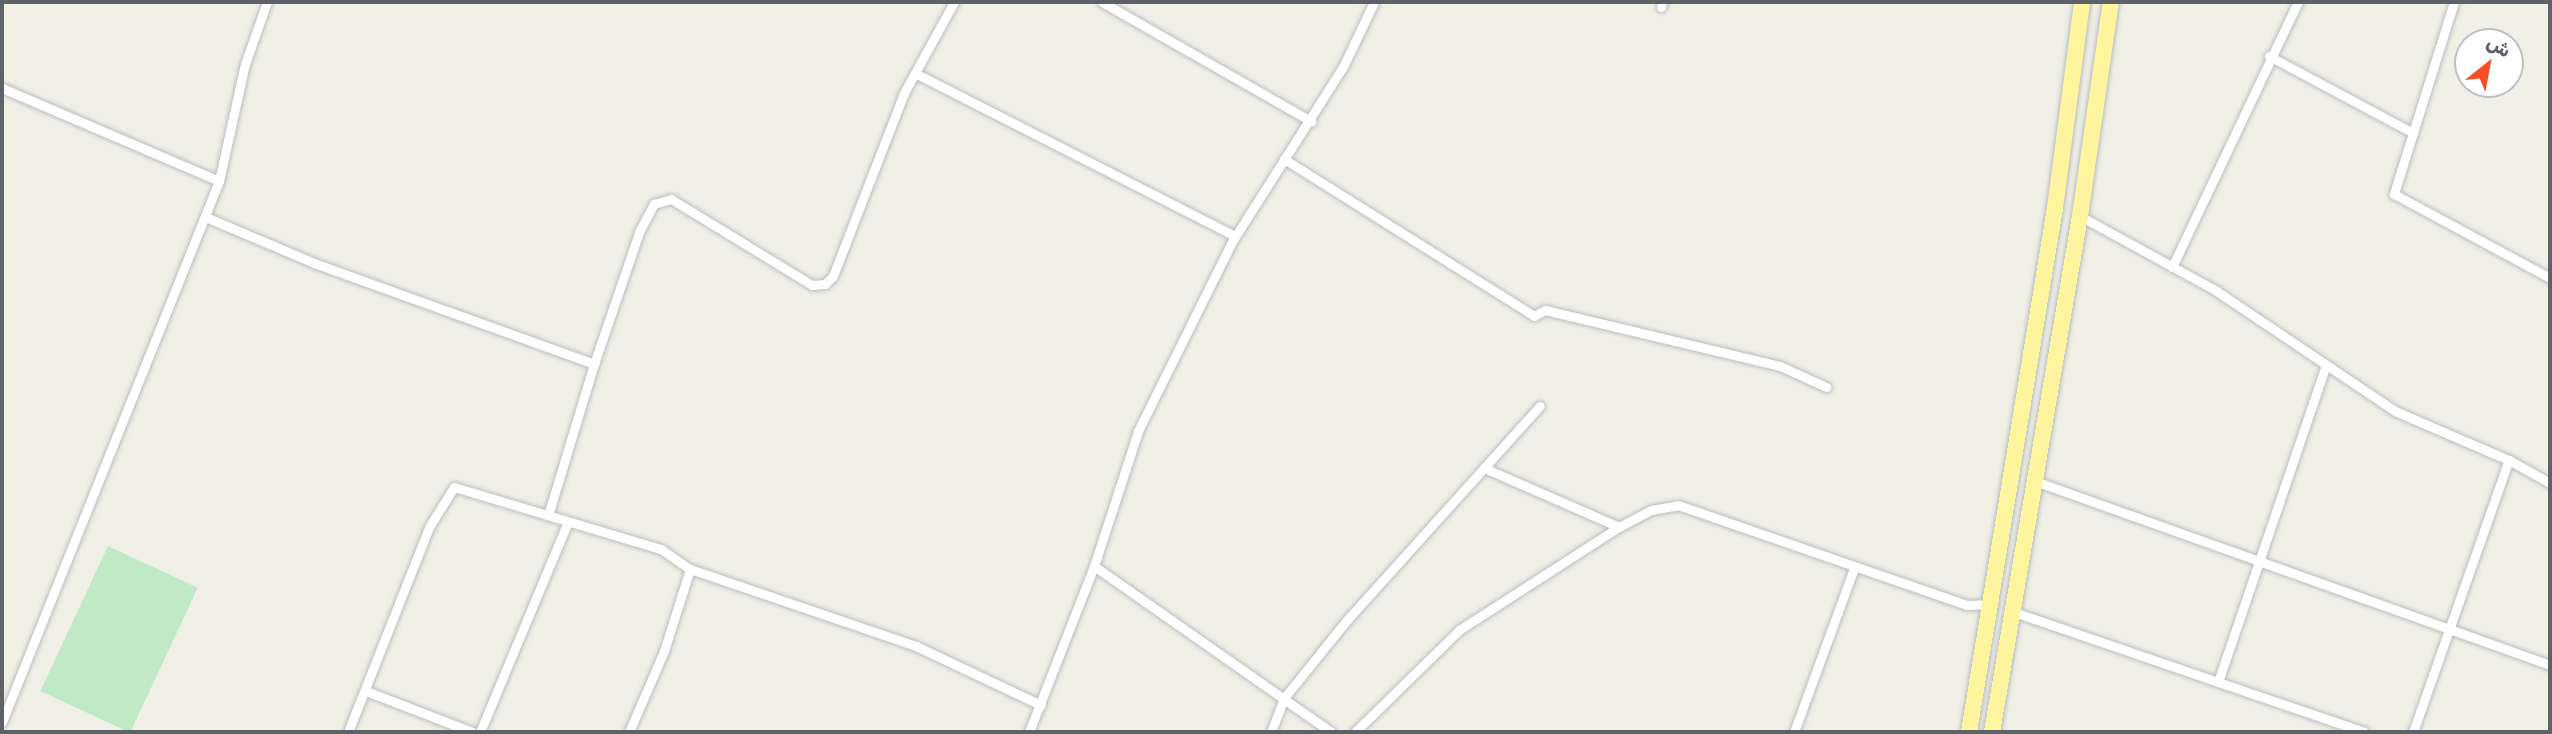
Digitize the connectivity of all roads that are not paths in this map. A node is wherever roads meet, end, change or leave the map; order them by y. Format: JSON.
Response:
{"nodes":[{"id":1,"x":267,"y":2,"type":"edge"},
{"id":2,"x":954,"y":2,"type":"edge"},
{"id":3,"x":1102,"y":2,"type":"edge"},
{"id":4,"x":1374,"y":2,"type":"edge"},
{"id":5,"x":2082,"y":2,"type":"edge"},
{"id":6,"x":2111,"y":2,"type":"edge"},
{"id":7,"x":2298,"y":2,"type":"edge"},
{"id":8,"x":2454,"y":2,"type":"edge"},
{"id":9,"x":2269,"y":57,"type":"junction"},
{"id":10,"x":915,"y":73,"type":"junction"},
{"id":11,"x":2,"y":88,"type":"edge"},
{"id":12,"x":1311,"y":121,"type":"junction"},
{"id":13,"x":2413,"y":133,"type":"junction"},
{"id":14,"x":1284,"y":159,"type":"junction"},
{"id":15,"x":219,"y":181,"type":"junction"},
{"id":16,"x":2080,"y":216,"type":"junction"},
{"id":17,"x":208,"y":218,"type":"junction"},
{"id":18,"x":1235,"y":236,"type":"junction"},
{"id":19,"x":2172,"y":267,"type":"junction"},
{"id":20,"x":2550,"y":278,"type":"edge"},
{"id":21,"x":594,"y":364,"type":"junction"},
{"id":22,"x":2326,"y":365,"type":"junction"},
{"id":23,"x":1826,"y":387,"type":"dead end"},
{"id":24,"x":1540,"y":406,"type":"dead end"},
{"id":25,"x":2509,"y":460,"type":"junction"},
{"id":26,"x":1484,"y":468,"type":"junction"},
{"id":27,"x":2032,"y":480,"type":"junction"},
{"id":28,"x":2550,"y":483,"type":"edge"},
{"id":29,"x":548,"y":515,"type":"junction"},
{"id":30,"x":568,"y":522,"type":"junction"},
{"id":31,"x":1619,"y":527,"type":"junction"},
{"id":32,"x":2262,"y":563,"type":"junction"},
{"id":33,"x":1094,"y":566,"type":"junction"},
{"id":34,"x":1854,"y":568,"type":"junction"},
{"id":35,"x":690,"y":569,"type":"junction"},
{"id":36,"x":1989,"y":604,"type":"junction"},
{"id":37,"x":2011,"y":611,"type":"junction"},
{"id":38,"x":2451,"y":631,"type":"junction"},
{"id":39,"x":2550,"y":665,"type":"edge"},
{"id":40,"x":2218,"y":682,"type":"junction"},
{"id":41,"x":366,"y":691,"type":"junction"},
{"id":42,"x":1284,"y":698,"type":"junction"},
{"id":43,"x":1041,"y":705,"type":"junction"},
{"id":44,"x":2,"y":722,"type":"edge"},
{"id":45,"x":2338,"y":728,"type":"edge"},
{"id":46,"x":348,"y":732,"type":"edge"},
{"id":47,"x":472,"y":732,"type":"edge"},
{"id":48,"x":480,"y":732,"type":"edge"},
{"id":49,"x":629,"y":732,"type":"edge"},
{"id":50,"x":1030,"y":732,"type":"edge"},
{"id":51,"x":1271,"y":732,"type":"edge"},
{"id":52,"x":1331,"y":732,"type":"edge"},
{"id":53,"x":1355,"y":732,"type":"edge"},
{"id":54,"x":1794,"y":732,"type":"edge"},
{"id":55,"x":1969,"y":732,"type":"edge"},
{"id":56,"x":1992,"y":732,"type":"edge"},
{"id":57,"x":2364,"y":732,"type":"edge"},
{"id":58,"x":2413,"y":732,"type":"edge"}],
"edges":[{"from":1,"to":15,"type":"street"},
{"from":2,"to":10,"type":"street"},
{"from":3,"to":12,"type":"street"},
{"from":4,"to":12,"type":"street"},
{"from":5,"to":36,"type":"highway"},
{"from":6,"to":16,"type":"highway"},
{"from":7,"to":9,"type":"street"},
{"from":8,"to":13,"type":"street"},
{"from":9,"to":13,"type":"street"},
{"from":9,"to":19,"type":"street"},
{"from":10,"to":18,"type":"street"},
{"from":10,"to":21,"type":"street"},
{"from":11,"to":15,"type":"street"},
{"from":12,"to":14,"type":"street"},
{"from":13,"to":20,"type":"street"},
{"from":14,"to":18,"type":"street"},
{"from":14,"to":23,"type":"street"},
{"from":15,"to":17,"type":"street"},
{"from":16,"to":19,"type":"street"},
{"from":16,"to":27,"type":"highway"},
{"from":17,"to":21,"type":"street"},
{"from":17,"to":44,"type":"street"},
{"from":18,"to":33,"type":"street"},
{"from":19,"to":22,"type":"street"},
{"from":21,"to":29,"type":"street"},
{"from":22,"to":25,"type":"street"},
{"from":22,"to":32,"type":"street"},
{"from":24,"to":26,"type":"street"},
{"from":25,"to":28,"type":"street"},
{"from":25,"to":38,"type":"street"},
{"from":26,"to":31,"type":"street"},
{"from":26,"to":42,"type":"street"},
{"from":27,"to":32,"type":"street"},
{"from":27,"to":37,"type":"highway"},
{"from":29,"to":30,"type":"street"},
{"from":29,"to":41,"type":"street"},
{"from":30,"to":35,"type":"street"},
{"from":30,"to":48,"type":"street"},
{"from":31,"to":34,"type":"street"},
{"from":31,"to":53,"type":"street"},
{"from":32,"to":38,"type":"street"},
{"from":32,"to":40,"type":"street"},
{"from":33,"to":42,"type":"street"},
{"from":33,"to":43,"type":"street"},
{"from":34,"to":36,"type":"street"},
{"from":34,"to":54,"type":"street"},
{"from":35,"to":43,"type":"street"},
{"from":35,"to":49,"type":"street"},
{"from":36,"to":55,"type":"highway"},
{"from":37,"to":40,"type":"street"},
{"from":37,"to":56,"type":"highway"},
{"from":38,"to":39,"type":"street"},
{"from":38,"to":58,"type":"street"},
{"from":40,"to":45,"type":"street"},
{"from":41,"to":46,"type":"street"},
{"from":41,"to":47,"type":"street"},
{"from":42,"to":51,"type":"street"},
{"from":42,"to":52,"type":"street"},
{"from":43,"to":50,"type":"street"},
{"from":45,"to":57,"type":"street"}]}
